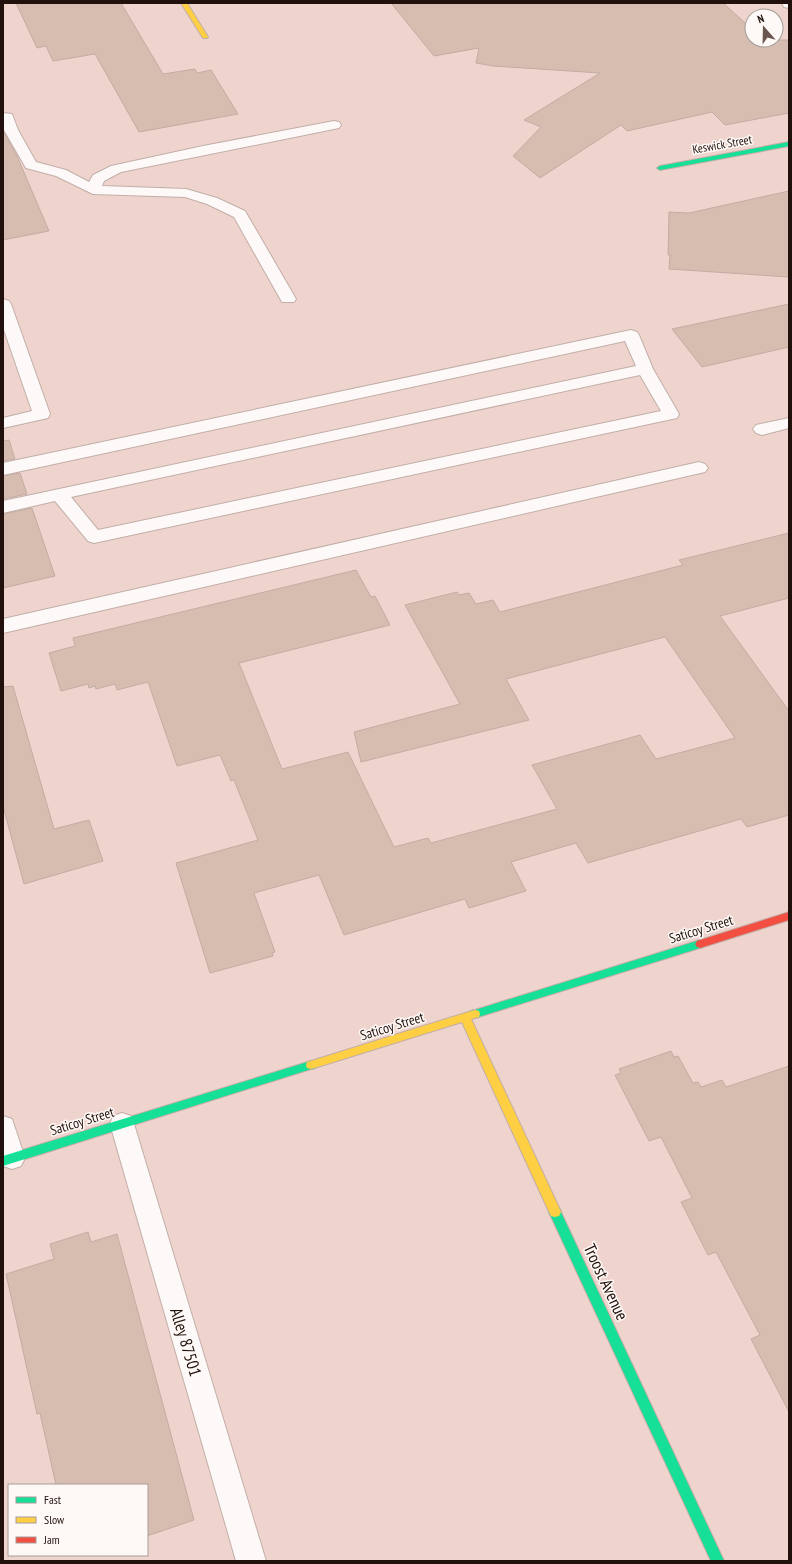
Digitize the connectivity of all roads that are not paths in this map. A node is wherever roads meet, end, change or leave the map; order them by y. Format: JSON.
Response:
{"nodes":[{"id":1,"x":184,"y":3,"type":"edge"},
{"id":2,"x":205,"y":37,"type":"dead end"},
{"id":3,"x":3,"y":117,"type":"edge"},
{"id":4,"x":334,"y":125,"type":"dead end"},
{"id":5,"x":789,"y":144,"type":"edge"},
{"id":6,"x":660,"y":168,"type":"dead end"},
{"id":7,"x":93,"y":190,"type":"junction"},
{"id":8,"x":288,"y":299,"type":"dead end"},
{"id":9,"x":3,"y":304,"type":"edge"},
{"id":10,"x":645,"y":368,"type":"junction"},
{"id":11,"x":3,"y":423,"type":"edge"},
{"id":12,"x":789,"y":423,"type":"edge"},
{"id":13,"x":762,"y":430,"type":"dead end"},
{"id":14,"x":699,"y":468,"type":"dead end"},
{"id":15,"x":3,"y":469,"type":"edge"},
{"id":16,"x":59,"y":494,"type":"junction"},
{"id":17,"x":3,"y":507,"type":"edge"},
{"id":18,"x":3,"y":626,"type":"edge"},
{"id":19,"x":789,"y":916,"type":"edge"},
{"id":20,"x":465,"y":1017,"type":"junction"},
{"id":21,"x":122,"y":1124,"type":"junction"},
{"id":22,"x":3,"y":1127,"type":"edge"},
{"id":23,"x":8,"y":1159,"type":"edge"},
{"id":24,"x":249,"y":1553,"type":"edge"},
{"id":25,"x":718,"y":1561,"type":"edge"}],
"edges":[{"from":1,"to":2,"type":"street"},
{"from":3,"to":7,"type":"lane"},
{"from":4,"to":7,"type":"lane"},
{"from":5,"to":6,"type":"street","name":"Keswick Street"},
{"from":7,"to":8,"type":"lane"},
{"from":9,"to":11,"type":"lane"},
{"from":10,"to":15,"type":"lane"},
{"from":10,"to":16,"type":"lane"},
{"from":10,"to":16,"type":"lane"},
{"from":12,"to":13,"type":"street"},
{"from":14,"to":18,"type":"lane"},
{"from":16,"to":17,"type":"lane"},
{"from":19,"to":20,"type":"street","name":"Saticoy Street"},
{"from":20,"to":21,"type":"street","name":"Saticoy Street"},
{"from":20,"to":25,"type":"street","name":"Troost Avenue"},
{"from":21,"to":23,"type":"street","name":"Saticoy Street"},
{"from":21,"to":24,"type":"lane","name":"Alley 87501"},
{"from":22,"to":23,"type":"lane"}]}
